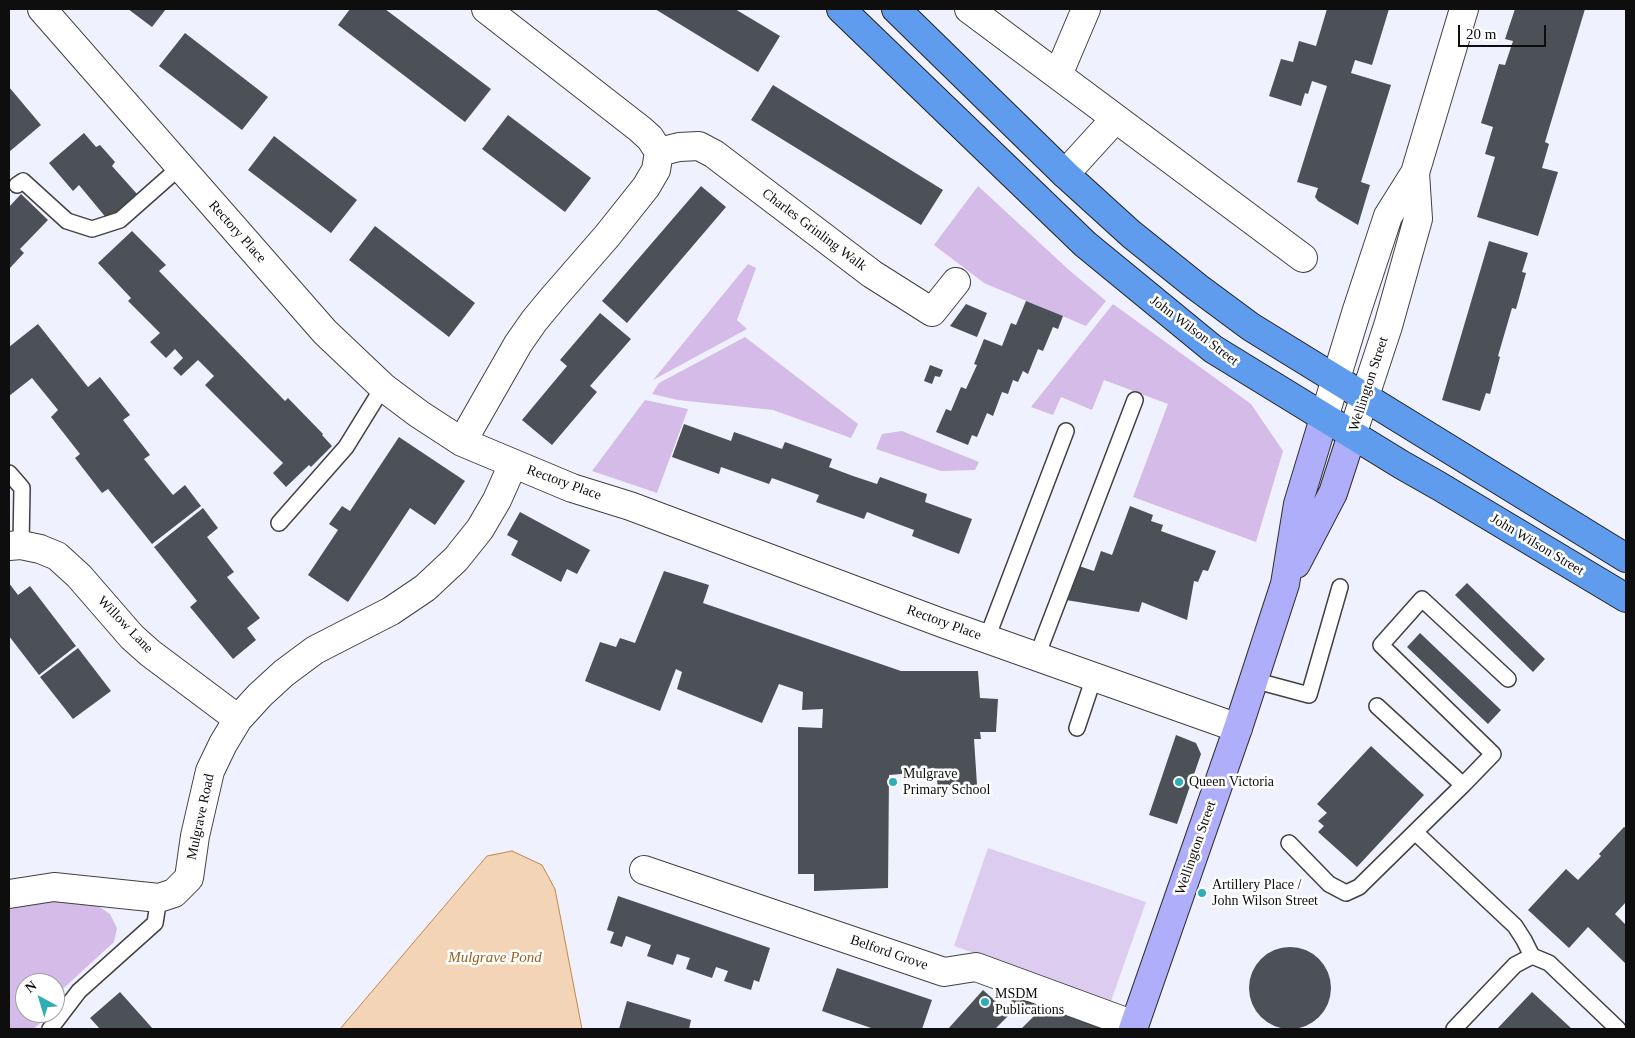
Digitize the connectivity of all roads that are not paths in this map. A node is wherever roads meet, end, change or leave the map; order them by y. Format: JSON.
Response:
{"nodes":[{"id":1,"x":42,"y":9,"type":"edge"},
{"id":2,"x":486,"y":9,"type":"edge"},
{"id":3,"x":841,"y":9,"type":"edge"},
{"id":4,"x":896,"y":9,"type":"edge"},
{"id":5,"x":969,"y":9,"type":"edge"},
{"id":6,"x":1086,"y":9,"type":"edge"},
{"id":7,"x":1464,"y":9,"type":"edge"},
{"id":8,"x":1058,"y":75,"type":"junction"},
{"id":9,"x":1116,"y":119,"type":"junction"},
{"id":10,"x":659,"y":152,"type":"junction"},
{"id":11,"x":180,"y":168,"type":"junction"},
{"id":12,"x":1415,"y":173,"type":"junction"},
{"id":13,"x":1065,"y":174,"type":"junction"},
{"id":14,"x":17,"y":185,"type":"dead end"},
{"id":15,"x":1304,"y":258,"type":"dead end"},
{"id":16,"x":956,"y":282,"type":"dead end"},
{"id":17,"x":1336,"y":378,"type":"junction"},
{"id":18,"x":383,"y":387,"type":"junction"},
{"id":19,"x":1365,"y":396,"type":"junction"},
{"id":20,"x":1135,"y":400,"type":"dead end"},
{"id":21,"x":1324,"y":418,"type":"junction"},
{"id":22,"x":1066,"y":431,"type":"dead end"},
{"id":23,"x":1352,"y":435,"type":"junction"},
{"id":24,"x":462,"y":442,"type":"junction"},
{"id":25,"x":513,"y":464,"type":"junction"},
{"id":26,"x":9,"y":473,"type":"edge"},
{"id":27,"x":279,"y":523,"type":"dead end"},
{"id":28,"x":15,"y":546,"type":"edge"},
{"id":29,"x":1626,"y":558,"type":"edge"},
{"id":30,"x":1285,"y":584,"type":"junction"},
{"id":31,"x":1340,"y":587,"type":"dead end"},
{"id":32,"x":1626,"y":598,"type":"edge"},
{"id":33,"x":987,"y":638,"type":"junction"},
{"id":34,"x":1036,"y":656,"type":"junction"},
{"id":35,"x":1094,"y":677,"type":"junction"},
{"id":36,"x":1508,"y":679,"type":"dead end"},
{"id":37,"x":1253,"y":680,"type":"junction"},
{"id":38,"x":1377,"y":706,"type":"dead end"},
{"id":39,"x":238,"y":719,"type":"junction"},
{"id":40,"x":1077,"y":728,"type":"dead end"},
{"id":41,"x":1238,"y":728,"type":"junction"},
{"id":42,"x":1463,"y":785,"type":"junction"},
{"id":43,"x":1415,"y":832,"type":"junction"},
{"id":44,"x":1289,"y":843,"type":"dead end"},
{"id":45,"x":644,"y":870,"type":"dead end"},
{"id":46,"x":9,"y":894,"type":"edge"},
{"id":47,"x":159,"y":898,"type":"junction"},
{"id":48,"x":1532,"y":956,"type":"junction"},
{"id":49,"x":1134,"y":1027,"type":"edge"},
{"id":50,"x":50,"y":1029,"type":"edge"},
{"id":51,"x":1454,"y":1029,"type":"edge"},
{"id":52,"x":1618,"y":1029,"type":"edge"}],
"edges":[{"from":1,"to":11,"type":"street","name":"Rectory Place"},
{"from":2,"to":10,"type":"street"},
{"from":3,"to":21,"type":"highway","name":"John Wilson Street"},
{"from":4,"to":13,"type":"highway"},
{"from":5,"to":8,"type":"street"},
{"from":6,"to":8,"type":"street"},
{"from":7,"to":12,"type":"street","name":"Wellington Street"},
{"from":8,"to":9,"type":"street"},
{"from":9,"to":13,"type":"street"},
{"from":9,"to":15,"type":"street"},
{"from":10,"to":16,"type":"street","name":"Charles Grinling Walk"},
{"from":10,"to":24,"type":"street"},
{"from":11,"to":14,"type":"lane"},
{"from":11,"to":18,"type":"street","name":"Rectory Place"},
{"from":12,"to":17,"type":"street","name":"Wellington Street"},
{"from":12,"to":19,"type":"street","name":"Wellington Street"},
{"from":13,"to":17,"type":"highway"},
{"from":17,"to":19,"type":"highway"},
{"from":17,"to":21,"type":"street","name":"Wellington Street"},
{"from":18,"to":24,"type":"street","name":"Rectory Place"},
{"from":18,"to":27,"type":"lane"},
{"from":19,"to":23,"type":"street","name":"Wellington Street"},
{"from":19,"to":29,"type":"highway"},
{"from":20,"to":34,"type":"lane"},
{"from":21,"to":23,"type":"highway","name":"John Wilson Street"},
{"from":21,"to":30,"type":"main road","name":"Wellington Street"},
{"from":22,"to":33,"type":"lane"},
{"from":23,"to":30,"type":"main road","name":"Wellington Street"},
{"from":23,"to":32,"type":"highway","name":"John Wilson Street"},
{"from":24,"to":25,"type":"street","name":"Rectory Place"},
{"from":25,"to":33,"type":"street","name":"Rectory Place"},
{"from":25,"to":39,"type":"street","name":"Mulgrave Road"},
{"from":26,"to":28,"type":"lane"},
{"from":28,"to":39,"type":"street","name":"Willow Lane"},
{"from":30,"to":37,"type":"main road","name":"Wellington Street"},
{"from":31,"to":37,"type":"lane"},
{"from":33,"to":34,"type":"street","name":"Rectory Place"},
{"from":34,"to":35,"type":"street","name":"Rectory Place"},
{"from":35,"to":40,"type":"lane"},
{"from":35,"to":41,"type":"street","name":"Rectory Place"},
{"from":36,"to":42,"type":"lane"},
{"from":37,"to":41,"type":"main road","name":"Wellington Street"},
{"from":38,"to":42,"type":"lane"},
{"from":39,"to":47,"type":"street","name":"Mulgrave Road"},
{"from":41,"to":49,"type":"main road","name":"Wellington Street"},
{"from":42,"to":43,"type":"lane"},
{"from":43,"to":44,"type":"lane"},
{"from":43,"to":48,"type":"lane"},
{"from":45,"to":49,"type":"street","name":"Belford Grove"},
{"from":46,"to":47,"type":"street"},
{"from":47,"to":50,"type":"lane"},
{"from":48,"to":51,"type":"lane"},
{"from":48,"to":52,"type":"lane"}]}
